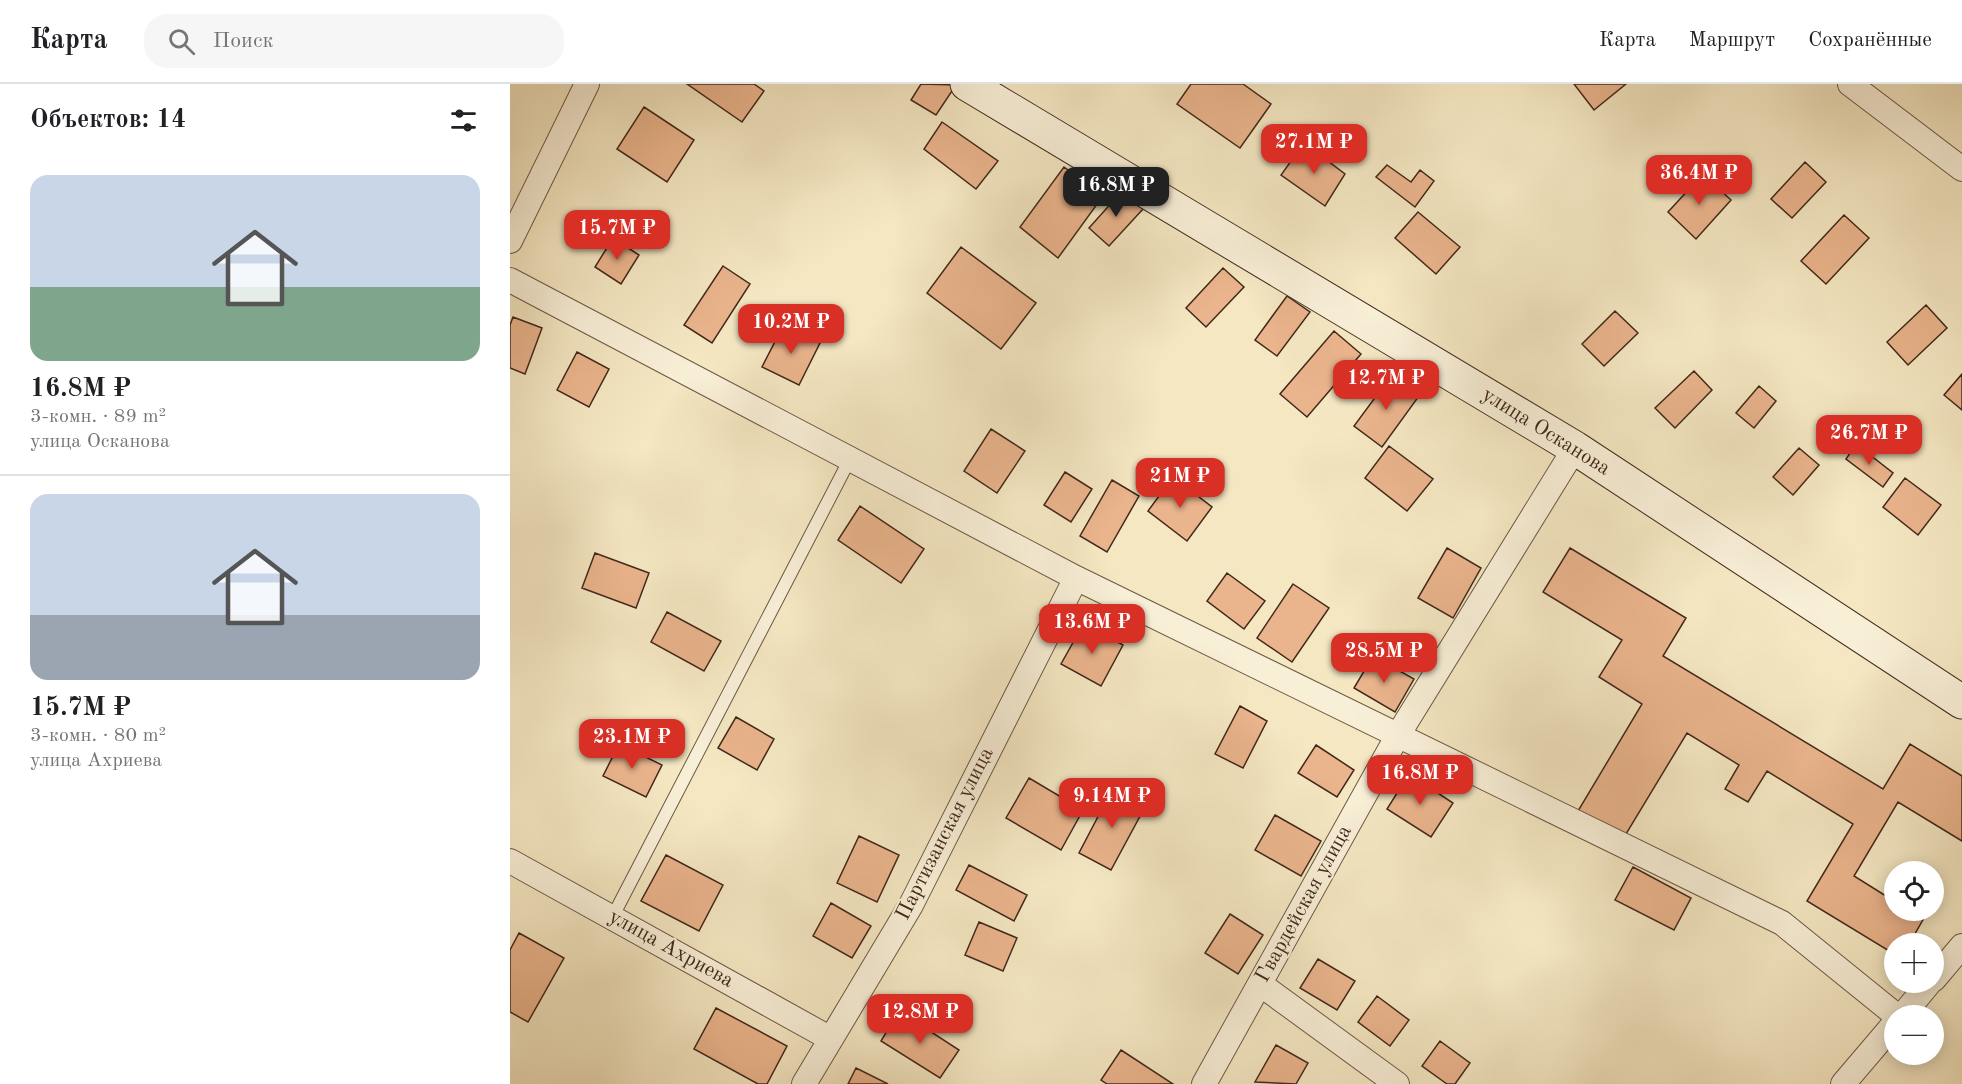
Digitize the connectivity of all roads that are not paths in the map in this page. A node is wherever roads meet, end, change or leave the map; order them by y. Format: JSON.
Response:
{"nodes":[{"id":1,"x":587,"y":84,"type":"edge"},
{"id":2,"x":968,"y":84,"type":"edge"},
{"id":3,"x":1850,"y":84,"type":"edge"},
{"id":4,"x":1962,"y":169,"type":"edge"},
{"id":5,"x":510,"y":241,"type":"edge"},
{"id":6,"x":510,"y":280,"type":"edge"},
{"id":7,"x":1575,"y":448,"type":"junction"},
{"id":8,"x":850,"y":459,"type":"junction"},
{"id":9,"x":1076,"y":578,"type":"junction"},
{"id":10,"x":1962,"y":702,"type":"edge"},
{"id":11,"x":1398,"y":735,"type":"junction"},
{"id":12,"x":510,"y":861,"type":"edge"},
{"id":13,"x":613,"y":916,"type":"junction"},
{"id":14,"x":1962,"y":946,"type":"edge"},
{"id":15,"x":1944,"y":967,"type":"edge"},
{"id":16,"x":1260,"y":984,"type":"junction"},
{"id":17,"x":1921,"y":993,"type":"edge"},
{"id":18,"x":1884,"y":1005,"type":"edge"},
{"id":19,"x":1911,"y":1005,"type":"edge"},
{"id":20,"x":1884,"y":1036,"type":"edge"},
{"id":21,"x":831,"y":1039,"type":"junction"},
{"id":22,"x":804,"y":1084,"type":"edge"},
{"id":23,"x":1204,"y":1084,"type":"edge"},
{"id":24,"x":1397,"y":1084,"type":"edge"},
{"id":25,"x":1843,"y":1084,"type":"edge"}],
"edges":[{"from":1,"to":5,"type":"street"},
{"from":2,"to":7,"type":"main road","name":"улица Осканова"},
{"from":3,"to":4,"type":"street"},
{"from":6,"to":8,"type":"street"},
{"from":7,"to":10,"type":"main road","name":"улица Осканова"},
{"from":7,"to":11,"type":"street","name":"Гвардейская улица"},
{"from":8,"to":9,"type":"street"},
{"from":8,"to":13,"type":"lane"},
{"from":9,"to":11,"type":"street"},
{"from":9,"to":21,"type":"street","name":"Партизанская улица"},
{"from":11,"to":16,"type":"street","name":"Гвардейская улица"},
{"from":11,"to":18,"type":"street"},
{"from":12,"to":13,"type":"street","name":"улица Ахриева"},
{"from":13,"to":21,"type":"street","name":"улица Ахриева"},
{"from":14,"to":15,"type":"street"},
{"from":16,"to":23,"type":"street","name":"Гвардейская улица"},
{"from":16,"to":24,"type":"street"},
{"from":17,"to":19,"type":"street"},
{"from":20,"to":25,"type":"street"},
{"from":21,"to":22,"type":"street","name":"Партизанская улица"}]}
